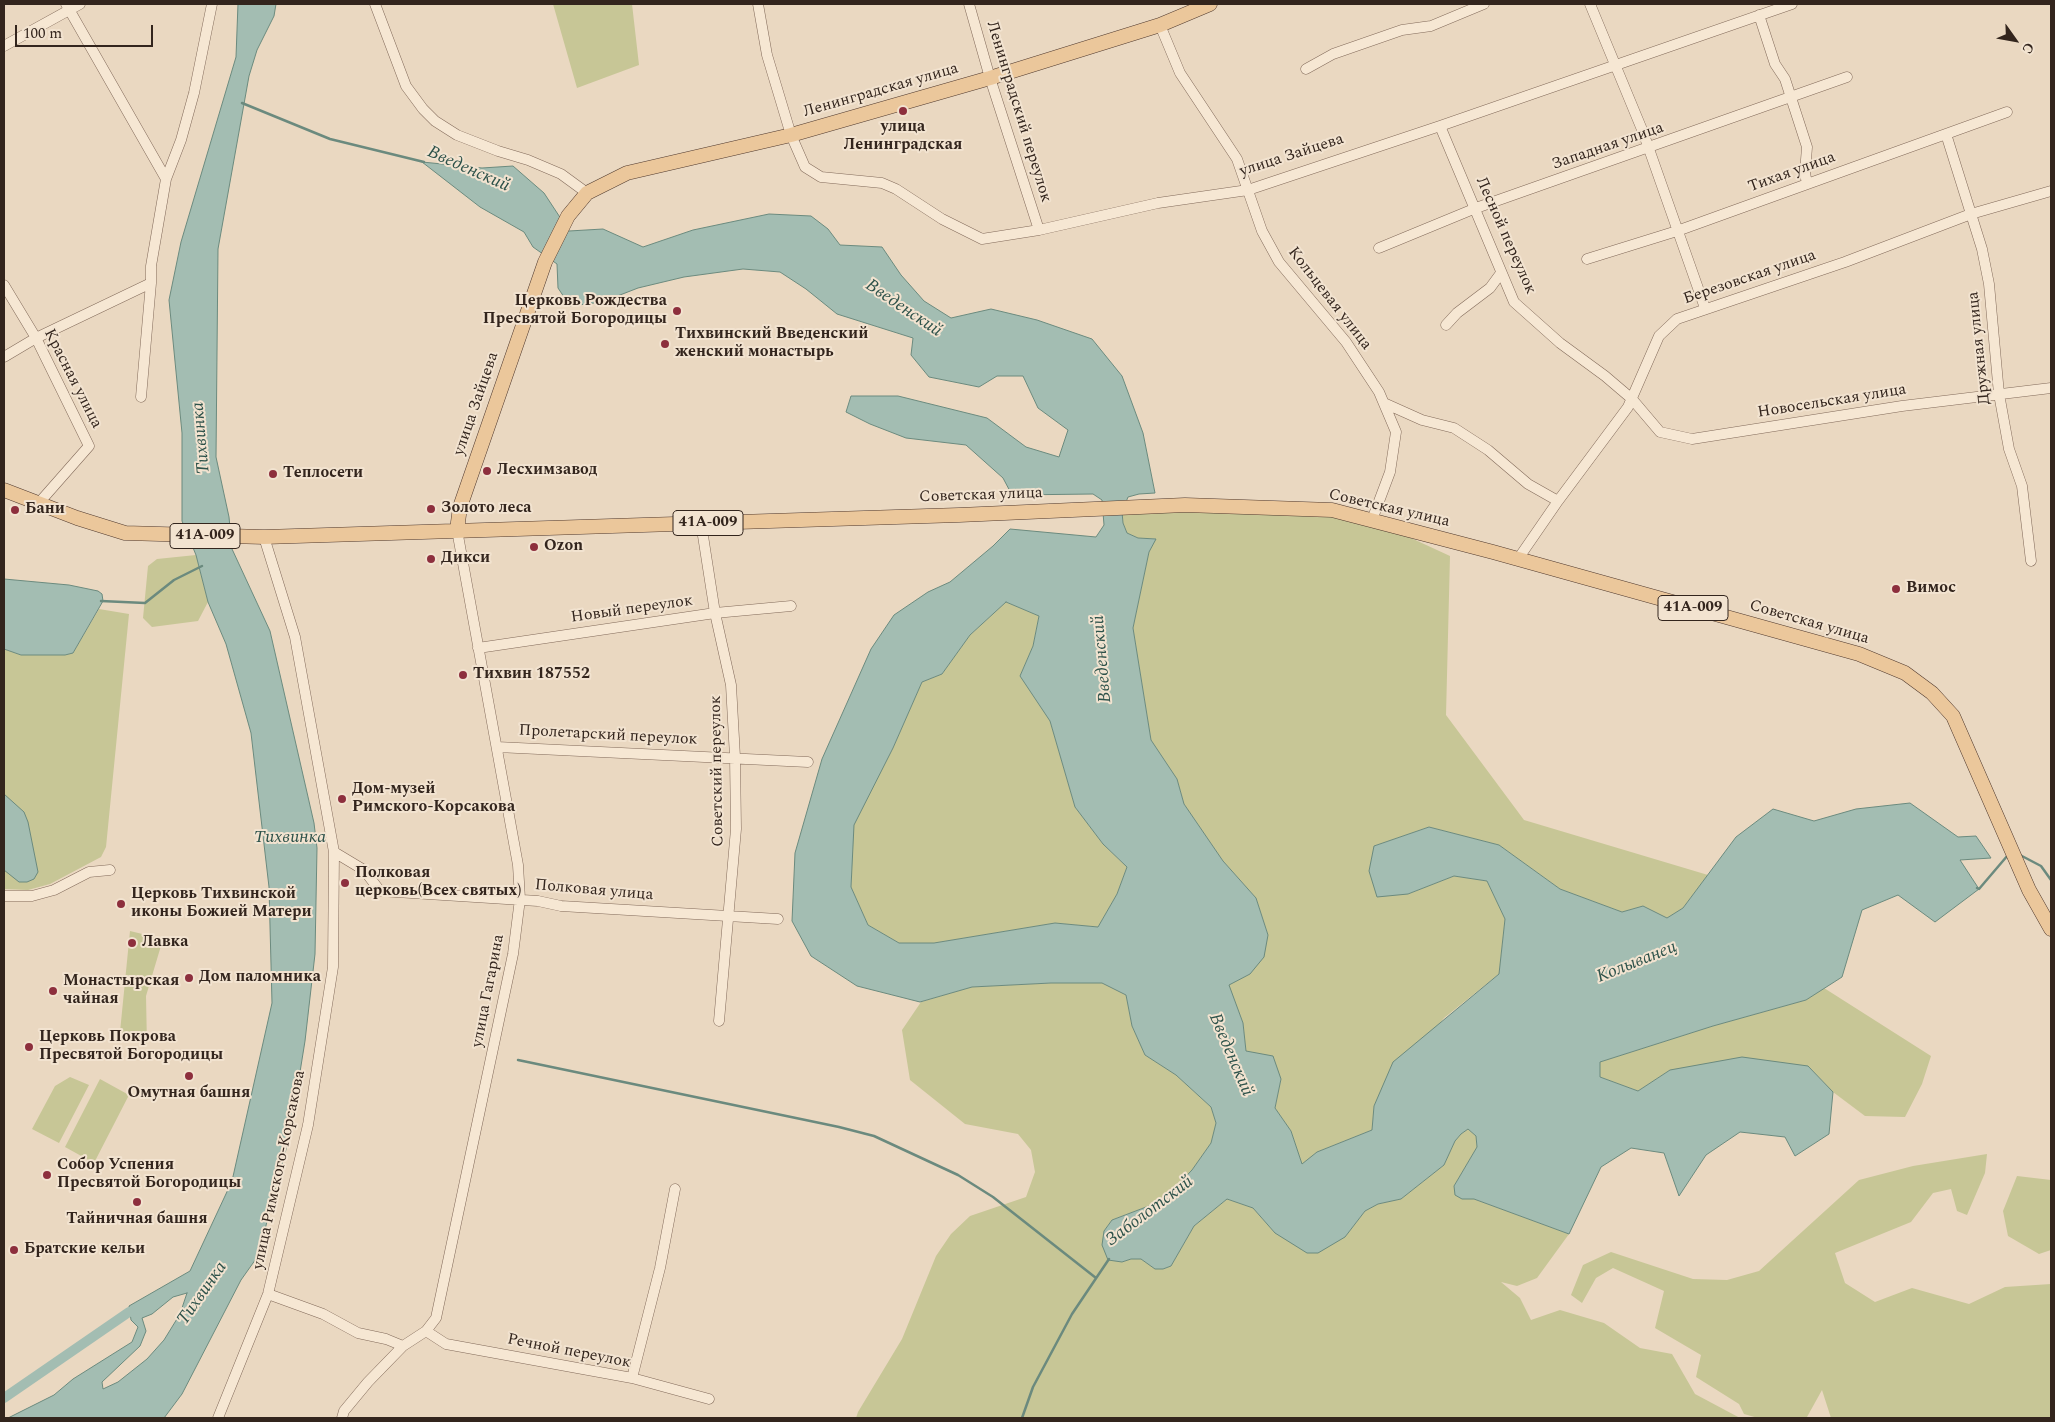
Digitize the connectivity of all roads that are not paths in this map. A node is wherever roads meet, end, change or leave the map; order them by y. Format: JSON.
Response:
{"nodes":[{"id":1,"x":80,"y":4,"type":"edge"},
{"id":2,"x":212,"y":4,"type":"edge"},
{"id":3,"x":375,"y":4,"type":"edge"},
{"id":4,"x":758,"y":4,"type":"edge"},
{"id":5,"x":969,"y":4,"type":"edge"},
{"id":6,"x":1210,"y":4,"type":"edge"},
{"id":7,"x":1484,"y":4,"type":"edge"},
{"id":8,"x":1590,"y":4,"type":"edge"},
{"id":9,"x":1792,"y":4,"type":"edge"},
{"id":10,"x":68,"y":7,"type":"edge"},
{"id":11,"x":1759,"y":15,"type":"junction"},
{"id":12,"x":1160,"y":25,"type":"junction"},
{"id":13,"x":4,"y":46,"type":"edge"},
{"id":14,"x":1616,"y":64,"type":"junction"},
{"id":15,"x":1306,"y":70,"type":"dead end"},
{"id":16,"x":1848,"y":77,"type":"dead end"},
{"id":17,"x":990,"y":78,"type":"junction"},
{"id":18,"x":1791,"y":98,"type":"junction"},
{"id":19,"x":2007,"y":112,"type":"dead end"},
{"id":20,"x":1440,"y":126,"type":"junction"},
{"id":21,"x":1946,"y":134,"type":"junction"},
{"id":22,"x":790,"y":135,"type":"junction"},
{"id":23,"x":1649,"y":148,"type":"junction"},
{"id":24,"x":166,"y":179,"type":"junction"},
{"id":25,"x":1807,"y":184,"type":"junction"},
{"id":26,"x":1248,"y":190,"type":"junction"},
{"id":27,"x":2051,"y":191,"type":"edge"},
{"id":28,"x":587,"y":193,"type":"junction"},
{"id":29,"x":1476,"y":208,"type":"junction"},
{"id":30,"x":1972,"y":214,"type":"junction"},
{"id":31,"x":568,"y":216,"type":"joint"},
{"id":32,"x":1039,"y":230,"type":"junction"},
{"id":33,"x":1676,"y":231,"type":"junction"},
{"id":34,"x":1379,"y":248,"type":"dead end"},
{"id":35,"x":1586,"y":259,"type":"dead end"},
{"id":36,"x":1501,"y":273,"type":"junction"},
{"id":37,"x":151,"y":283,"type":"junction"},
{"id":38,"x":4,"y":285,"type":"edge"},
{"id":39,"x":1705,"y":308,"type":"junction"},
{"id":40,"x":1446,"y":325,"type":"dead end"},
{"id":41,"x":36,"y":338,"type":"junction"},
{"id":42,"x":4,"y":357,"type":"edge"},
{"id":43,"x":2051,"y":388,"type":"edge"},
{"id":44,"x":1999,"y":394,"type":"junction"},
{"id":45,"x":141,"y":397,"type":"dead end"},
{"id":46,"x":1632,"y":399,"type":"junction"},
{"id":47,"x":1384,"y":403,"type":"junction"},
{"id":48,"x":4,"y":490,"type":"edge"},
{"id":49,"x":1558,"y":501,"type":"junction"},
{"id":50,"x":38,"y":504,"type":"junction"},
{"id":51,"x":1372,"y":520,"type":"junction"},
{"id":52,"x":701,"y":523,"type":"junction"},
{"id":53,"x":456,"y":530,"type":"junction"},
{"id":54,"x":264,"y":538,"type":"junction"},
{"id":55,"x":1518,"y":559,"type":"junction"},
{"id":56,"x":2031,"y":561,"type":"dead end"},
{"id":57,"x":791,"y":606,"type":"dead end"},
{"id":58,"x":715,"y":613,"type":"junction"},
{"id":59,"x":478,"y":648,"type":"junction"},
{"id":60,"x":497,"y":747,"type":"junction"},
{"id":61,"x":735,"y":757,"type":"junction"},
{"id":62,"x":808,"y":762,"type":"dead end"},
{"id":63,"x":334,"y":852,"type":"junction"},
{"id":64,"x":110,"y":870,"type":"dead end"},
{"id":65,"x":4,"y":896,"type":"edge"},
{"id":66,"x":520,"y":899,"type":"junction"},
{"id":67,"x":730,"y":916,"type":"junction"},
{"id":68,"x":778,"y":919,"type":"dead end"},
{"id":69,"x":2051,"y":929,"type":"edge"},
{"id":70,"x":719,"y":1021,"type":"dead end"},
{"id":71,"x":676,"y":1189,"type":"dead end"},
{"id":72,"x":268,"y":1294,"type":"junction"},
{"id":73,"x":426,"y":1332,"type":"junction"},
{"id":74,"x":404,"y":1346,"type":"junction"},
{"id":75,"x":632,"y":1378,"type":"junction"},
{"id":76,"x":709,"y":1399,"type":"dead end"},
{"id":77,"x":218,"y":1418,"type":"edge"},
{"id":78,"x":342,"y":1418,"type":"edge"}],
"edges":[{"from":1,"to":10,"type":"street"},
{"from":2,"to":24,"type":"street"},
{"from":3,"to":28,"type":"street"},
{"from":4,"to":22,"type":"street","name":"улица Зайцева"},
{"from":5,"to":17,"type":"street","name":"Ленинградский переулок"},
{"from":6,"to":12,"type":"main road","name":"Ленинградская улица"},
{"from":7,"to":15,"type":"street"},
{"from":8,"to":14,"type":"street"},
{"from":9,"to":11,"type":"street","name":"улица Зайцева"},
{"from":10,"to":13,"type":"street"},
{"from":10,"to":24,"type":"street"},
{"from":11,"to":14,"type":"street","name":"улица Зайцева"},
{"from":11,"to":18,"type":"street"},
{"from":12,"to":17,"type":"main road","name":"Ленинградская улица"},
{"from":12,"to":26,"type":"street","name":"Кольцевая улица"},
{"from":14,"to":20,"type":"street","name":"улица Зайцева"},
{"from":14,"to":23,"type":"street"},
{"from":16,"to":18,"type":"street","name":"Западная улица"},
{"from":17,"to":22,"type":"main road","name":"Ленинградская улица"},
{"from":17,"to":32,"type":"street","name":"Ленинградский переулок"},
{"from":18,"to":23,"type":"street","name":"Западная улица"},
{"from":18,"to":25,"type":"street"},
{"from":19,"to":21,"type":"street","name":"Тихая улица"},
{"from":20,"to":26,"type":"street","name":"улица Зайцева"},
{"from":20,"to":29,"type":"street","name":"Лесной переулок"},
{"from":21,"to":25,"type":"street","name":"Тихая улица"},
{"from":21,"to":30,"type":"street","name":"Дружная улица"},
{"from":22,"to":28,"type":"main road","name":"Ленинградская улица"},
{"from":22,"to":32,"type":"street","name":"улица Зайцева"},
{"from":23,"to":29,"type":"street","name":"Западная улица"},
{"from":23,"to":33,"type":"street"},
{"from":24,"to":37,"type":"street"},
{"from":25,"to":33,"type":"street","name":"Тихая улица"},
{"from":26,"to":32,"type":"street","name":"улица Зайцева"},
{"from":26,"to":47,"type":"street","name":"Кольцевая улица"},
{"from":27,"to":30,"type":"street","name":"Березовская улица"},
{"from":28,"to":31,"type":"main road","name":"Ленинградская улица"},
{"from":29,"to":34,"type":"street","name":"Западная улица"},
{"from":29,"to":36,"type":"street","name":"Лесной переулок"},
{"from":30,"to":39,"type":"street","name":"Березовская улица"},
{"from":30,"to":44,"type":"street","name":"Дружная улица"},
{"from":31,"to":53,"type":"main road","name":"улица Зайцева"},
{"from":33,"to":35,"type":"street","name":"Тихая улица"},
{"from":33,"to":39,"type":"street"},
{"from":36,"to":40,"type":"street"},
{"from":36,"to":46,"type":"street","name":"Лесной переулок"},
{"from":37,"to":41,"type":"street"},
{"from":37,"to":45,"type":"street"},
{"from":38,"to":41,"type":"street","name":"Красная улица"},
{"from":39,"to":46,"type":"street","name":"Березовская улица"},
{"from":41,"to":42,"type":"street"},
{"from":41,"to":50,"type":"street","name":"Красная улица"},
{"from":43,"to":44,"type":"street","name":"Новосельская улица"},
{"from":44,"to":46,"type":"street","name":"Новосельская улица"},
{"from":44,"to":56,"type":"street","name":"Дружная улица"},
{"from":46,"to":49,"type":"street","name":"Березовская улица"},
{"from":47,"to":49,"type":"street"},
{"from":47,"to":51,"type":"street","name":"Кольцевая улица"},
{"from":48,"to":50,"type":"main road"},
{"from":49,"to":55,"type":"street","name":"Березовская улица"},
{"from":50,"to":54,"type":"main road","number":"41А-009"},
{"from":51,"to":52,"type":"main road","name":"Советская улица","number":"41А-009"},
{"from":51,"to":55,"type":"main road","name":"Советская улица","number":"41А-009"},
{"from":52,"to":53,"type":"main road","name":"Советская улица","number":"41А-009"},
{"from":52,"to":58,"type":"street","name":"Советский переулок"},
{"from":53,"to":54,"type":"main road","number":"41А-009"},
{"from":53,"to":59,"type":"street","name":"улица Гагарина"},
{"from":54,"to":63,"type":"street","name":"улица Римского-Корсакова"},
{"from":55,"to":69,"type":"main road","name":"Советская улица","number":"41А-009"},
{"from":57,"to":58,"type":"street","name":"Новый переулок"},
{"from":58,"to":59,"type":"street","name":"Новый переулок"},
{"from":58,"to":61,"type":"street","name":"Советский переулок"},
{"from":59,"to":60,"type":"street","name":"улица Гагарина"},
{"from":60,"to":61,"type":"street","name":"Пролетарский переулок"},
{"from":60,"to":66,"type":"street","name":"улица Гагарина"},
{"from":61,"to":62,"type":"street","name":"Пролетарский переулок"},
{"from":61,"to":67,"type":"street","name":"Советский переулок"},
{"from":63,"to":66,"type":"street","name":"Полковая улица"},
{"from":63,"to":72,"type":"street","name":"улица Римского-Корсакова"},
{"from":64,"to":65,"type":"street"},
{"from":66,"to":67,"type":"street","name":"Полковая улица"},
{"from":66,"to":73,"type":"street","name":"улица Гагарина"},
{"from":67,"to":68,"type":"street","name":"Полковая улица"},
{"from":67,"to":70,"type":"street","name":"Советский переулок"},
{"from":71,"to":75,"type":"street"},
{"from":72,"to":74,"type":"street"},
{"from":72,"to":77,"type":"street","name":"улица Римского-Корсакова"},
{"from":73,"to":74,"type":"street","name":"улица Гагарина"},
{"from":73,"to":75,"type":"street","name":"Речной переулок"},
{"from":74,"to":78,"type":"street","name":"улица Гагарина"},
{"from":75,"to":76,"type":"street","name":"Речной переулок"}]}
